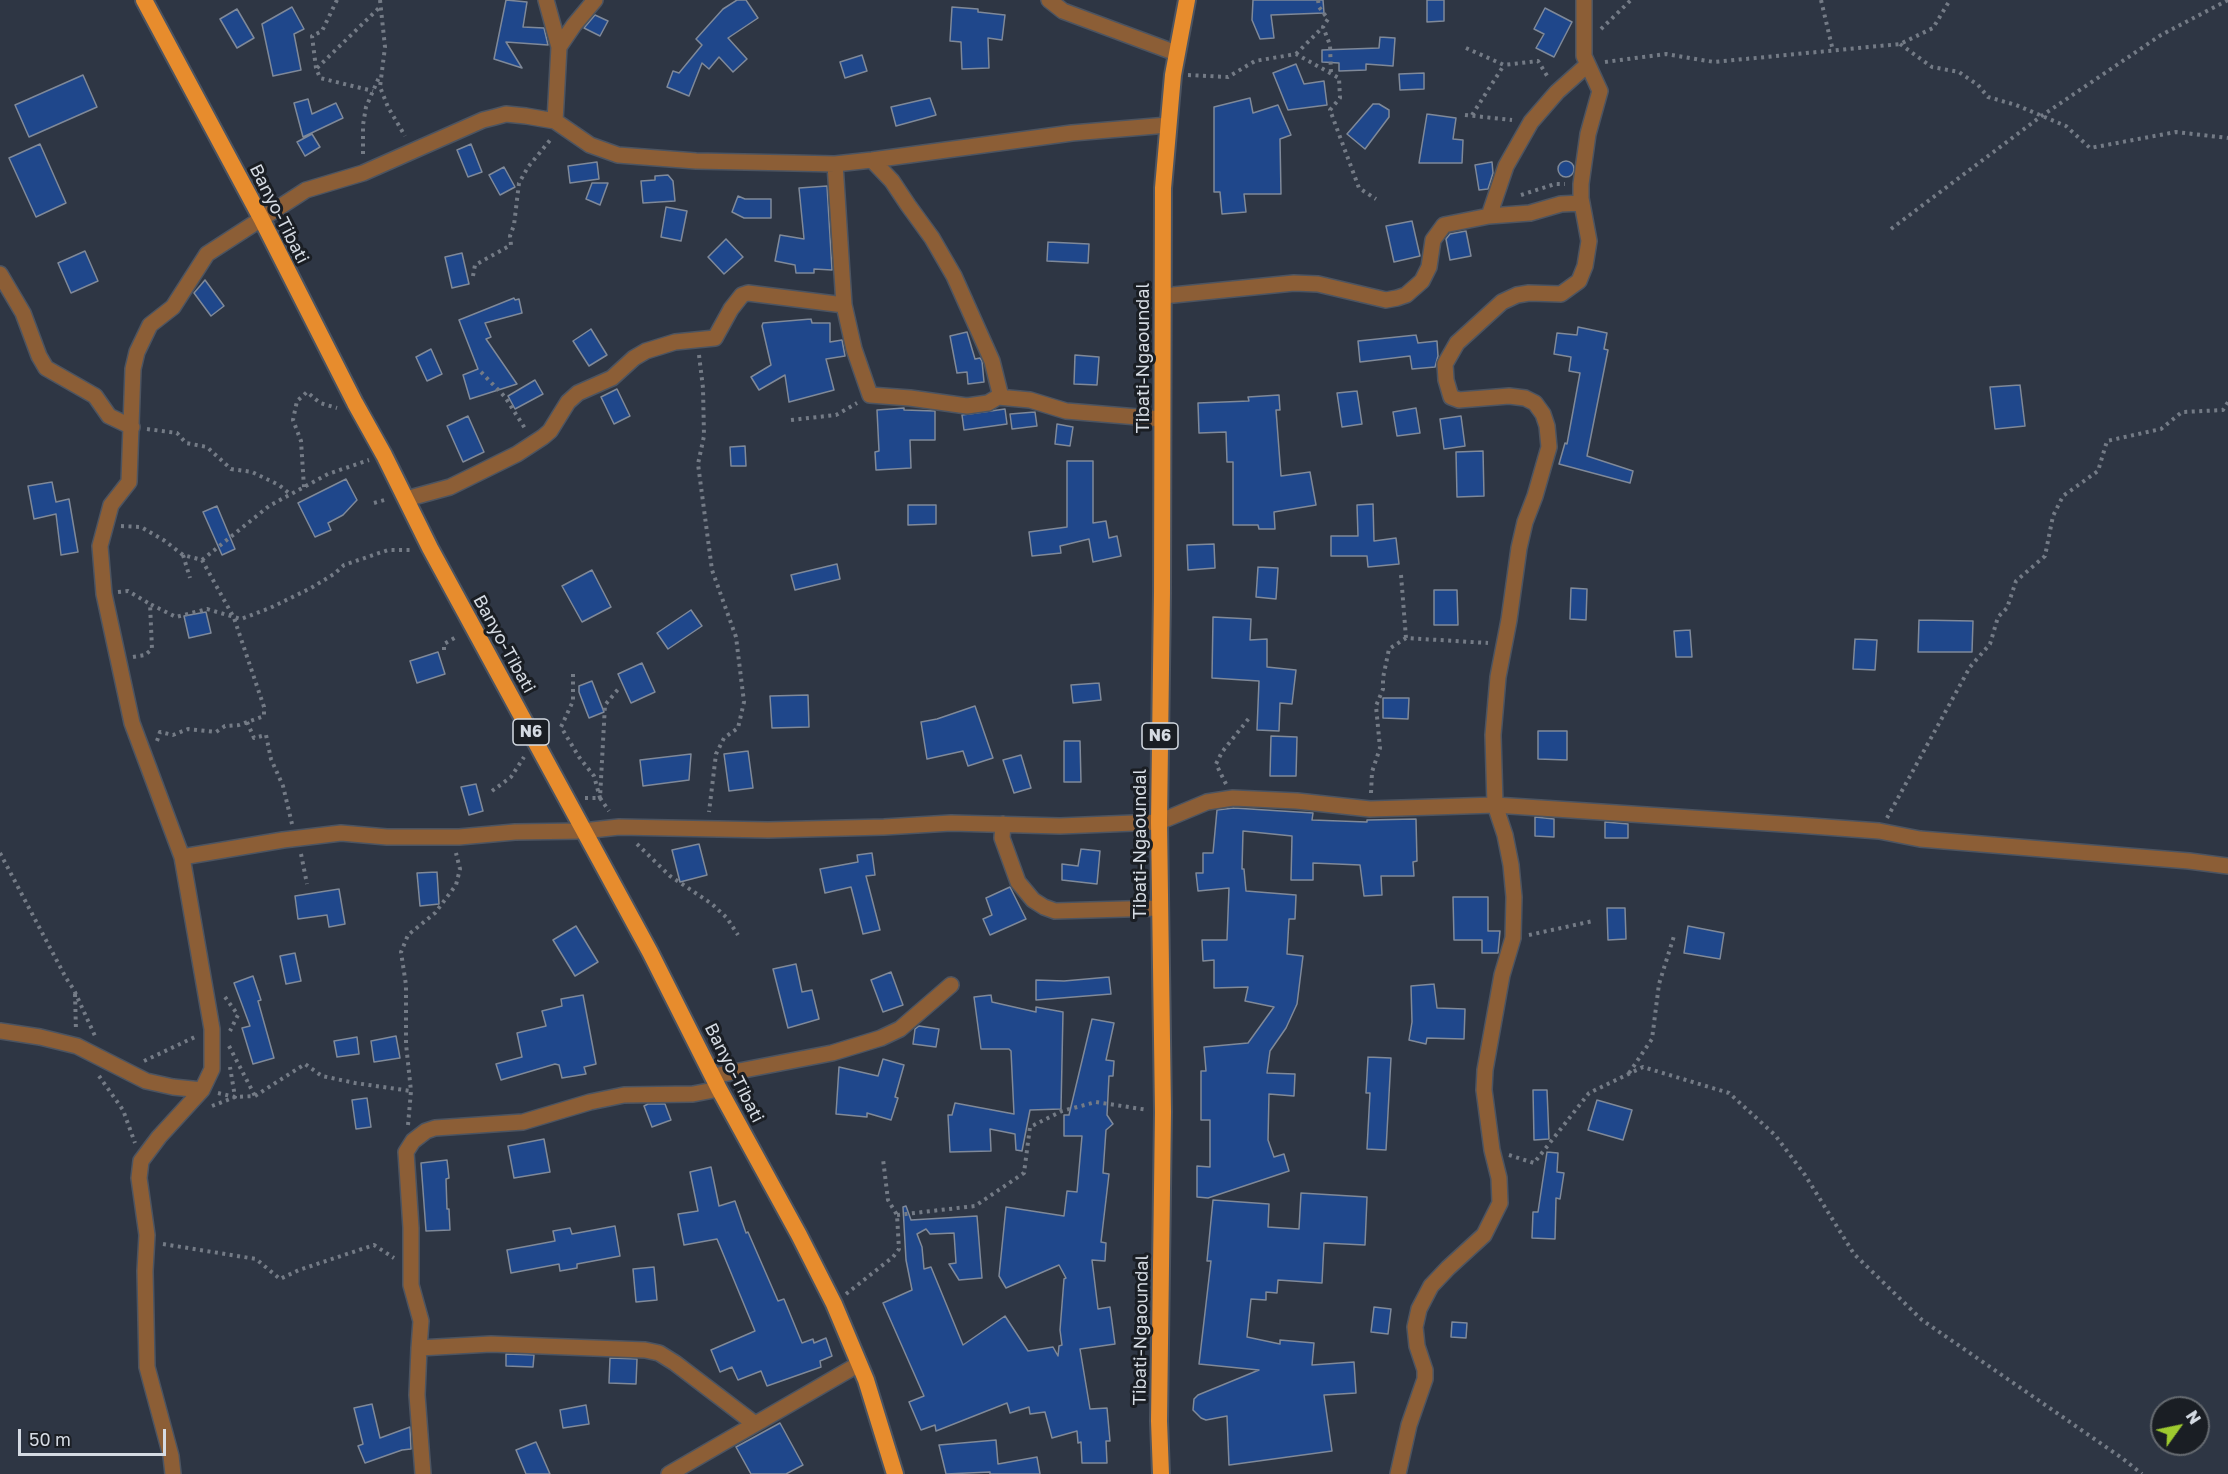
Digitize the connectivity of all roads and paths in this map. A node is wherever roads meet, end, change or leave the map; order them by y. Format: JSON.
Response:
{"nodes":[{"id":1,"x":144,"y":0,"type":"edge"},
{"id":2,"x":337,"y":0,"type":"edge"},
{"id":3,"x":380,"y":0,"type":"edge"},
{"id":4,"x":546,"y":0,"type":"edge"},
{"id":5,"x":595,"y":0,"type":"edge"},
{"id":6,"x":1049,"y":0,"type":"edge"},
{"id":7,"x":1187,"y":0,"type":"edge"},
{"id":8,"x":1318,"y":0,"type":"edge"},
{"id":9,"x":1584,"y":0,"type":"edge"},
{"id":10,"x":1631,"y":0,"type":"edge"},
{"id":11,"x":1821,"y":0,"type":"edge"},
{"id":12,"x":1950,"y":0,"type":"edge"},
{"id":13,"x":2228,"y":0,"type":"edge"},
{"id":14,"x":381,"y":6,"type":"junction"},
{"id":15,"x":1323,"y":27,"type":"junction"},
{"id":16,"x":1900,"y":44,"type":"junction"},
{"id":17,"x":1583,"y":46,"type":"junction"},
{"id":18,"x":559,"y":47,"type":"junction"},
{"id":19,"x":1466,"y":48,"type":"dead end"},
{"id":20,"x":1833,"y":51,"type":"junction"},
{"id":21,"x":1176,"y":53,"type":"junction"},
{"id":22,"x":1296,"y":54,"type":"junction"},
{"id":23,"x":1504,"y":65,"type":"junction"},
{"id":24,"x":1587,"y":66,"type":"junction"},
{"id":25,"x":316,"y":68,"type":"junction"},
{"id":26,"x":383,"y":69,"type":"junction"},
{"id":27,"x":1331,"y":74,"type":"junction"},
{"id":28,"x":1173,"y":75,"type":"junction"},
{"id":29,"x":373,"y":91,"type":"junction"},
{"id":30,"x":1557,"y":92,"type":"junction"},
{"id":31,"x":1465,"y":115,"type":"dead end"},
{"id":32,"x":1472,"y":115,"type":"junction"},
{"id":33,"x":2040,"y":117,"type":"junction"},
{"id":34,"x":555,"y":121,"type":"junction"},
{"id":35,"x":1531,"y":122,"type":"junction"},
{"id":36,"x":1168,"y":125,"type":"junction"},
{"id":37,"x":2228,"y":138,"type":"edge"},
{"id":38,"x":412,"y":150,"type":"junction"},
{"id":39,"x":872,"y":160,"type":"junction"},
{"id":40,"x":835,"y":164,"type":"junction"},
{"id":41,"x":363,"y":173,"type":"junction"},
{"id":42,"x":1581,"y":184,"type":"junction"},
{"id":43,"x":1497,"y":193,"type":"junction"},
{"id":44,"x":1376,"y":199,"type":"dead end"},
{"id":45,"x":1582,"y":202,"type":"junction"},
{"id":46,"x":1489,"y":216,"type":"junction"},
{"id":47,"x":261,"y":218,"type":"junction"},
{"id":48,"x":1891,"y":229,"type":"dead end"},
{"id":49,"x":0,"y":274,"type":"edge"},
{"id":50,"x":473,"y":276,"type":"dead end"},
{"id":51,"x":1162,"y":296,"type":"junction"},
{"id":52,"x":843,"y":305,"type":"junction"},
{"id":53,"x":696,"y":338,"type":"junction"},
{"id":54,"x":481,"y":372,"type":"dead end"},
{"id":55,"x":870,"y":395,"type":"junction"},
{"id":56,"x":998,"y":398,"type":"junction"},
{"id":57,"x":2228,"y":402,"type":"edge"},
{"id":58,"x":355,"y":403,"type":"junction"},
{"id":59,"x":1162,"y":419,"type":"junction"},
{"id":60,"x":791,"y":420,"type":"dead end"},
{"id":61,"x":132,"y":427,"type":"junction"},
{"id":62,"x":535,"y":443,"type":"junction"},
{"id":63,"x":384,"y":455,"type":"junction"},
{"id":64,"x":304,"y":487,"type":"junction"},
{"id":65,"x":290,"y":495,"type":"junction"},
{"id":66,"x":406,"y":499,"type":"junction"},
{"id":67,"x":105,"y":525,"type":"junction"},
{"id":68,"x":430,"y":548,"type":"junction"},
{"id":69,"x":183,"y":555,"type":"junction"},
{"id":70,"x":202,"y":560,"type":"junction"},
{"id":71,"x":1401,"y":575,"type":"dead end"},
{"id":72,"x":190,"y":578,"type":"dead end"},
{"id":73,"x":104,"y":594,"type":"junction"},
{"id":74,"x":150,"y":604,"type":"junction"},
{"id":75,"x":234,"y":618,"type":"junction"},
{"id":76,"x":1406,"y":638,"type":"junction"},
{"id":77,"x":1492,"y":647,"type":"dead end"},
{"id":78,"x":118,"y":659,"type":"junction"},
{"id":79,"x":573,"y":674,"type":"dead end"},
{"id":80,"x":620,"y":687,"type":"dead end"},
{"id":81,"x":1250,"y":717,"type":"dead end"},
{"id":82,"x":247,"y":722,"type":"junction"},
{"id":83,"x":537,"y":744,"type":"junction"},
{"id":84,"x":141,"y":752,"type":"junction"},
{"id":85,"x":492,"y":791,"type":"dead end"},
{"id":86,"x":600,"y":798,"type":"junction"},
{"id":87,"x":1233,"y":798,"type":"junction"},
{"id":88,"x":566,"y":799,"type":"junction"},
{"id":89,"x":1495,"y":805,"type":"junction"},
{"id":90,"x":1370,"y":808,"type":"junction"},
{"id":91,"x":1159,"y":822,"type":"junction"},
{"id":92,"x":1003,"y":824,"type":"junction"},
{"id":93,"x":619,"y":827,"type":"junction"},
{"id":94,"x":707,"y":830,"type":"junction"},
{"id":95,"x":583,"y":831,"type":"junction"},
{"id":96,"x":1879,"y":831,"type":"junction"},
{"id":97,"x":459,"y":837,"type":"junction"},
{"id":98,"x":297,"y":838,"type":"junction"},
{"id":99,"x":0,"y":853,"type":"edge"},
{"id":100,"x":182,"y":857,"type":"junction"},
{"id":101,"x":2228,"y":866,"type":"edge"},
{"id":102,"x":307,"y":884,"type":"dead end"},
{"id":103,"x":1160,"y":908,"type":"junction"},
{"id":104,"x":1593,"y":921,"type":"dead end"},
{"id":105,"x":738,"y":935,"type":"dead end"},
{"id":106,"x":1674,"y":936,"type":"dead end"},
{"id":107,"x":1513,"y":938,"type":"junction"},
{"id":108,"x":951,"y":985,"type":"dead end"},
{"id":109,"x":74,"y":990,"type":"junction"},
{"id":110,"x":238,"y":1016,"type":"dead end"},
{"id":111,"x":213,"y":1029,"type":"junction"},
{"id":112,"x":0,"y":1031,"type":"edge"},
{"id":113,"x":77,"y":1046,"type":"junction"},
{"id":114,"x":105,"y":1060,"type":"junction"},
{"id":115,"x":125,"y":1071,"type":"junction"},
{"id":116,"x":97,"y":1073,"type":"dead end"},
{"id":117,"x":1628,"y":1074,"type":"junction"},
{"id":118,"x":716,"y":1082,"type":"junction"},
{"id":119,"x":202,"y":1090,"type":"junction"},
{"id":120,"x":411,"y":1090,"type":"junction"},
{"id":121,"x":1163,"y":1112,"type":"junction"},
{"id":122,"x":1492,"y":1150,"type":"junction"},
{"id":123,"x":406,"y":1152,"type":"junction"},
{"id":124,"x":883,"y":1159,"type":"dead end"},
{"id":125,"x":141,"y":1161,"type":"junction"},
{"id":126,"x":897,"y":1215,"type":"junction"},
{"id":127,"x":147,"y":1235,"type":"junction"},
{"id":128,"x":412,"y":1260,"type":"junction"},
{"id":129,"x":834,"y":1304,"type":"junction"},
{"id":130,"x":419,"y":1348,"type":"junction"},
{"id":131,"x":859,"y":1364,"type":"junction"},
{"id":132,"x":755,"y":1424,"type":"junction"},
{"id":133,"x":173,"y":1474,"type":"edge"},
{"id":134,"x":423,"y":1474,"type":"edge"},
{"id":135,"x":669,"y":1474,"type":"edge"},
{"id":136,"x":895,"y":1474,"type":"edge"},
{"id":137,"x":1161,"y":1474,"type":"edge"},
{"id":138,"x":1398,"y":1474,"type":"edge"},
{"id":139,"x":2142,"y":1474,"type":"edge"}],
"edges":[{"from":1,"to":47,"type":"highway","name":"Banyo-Tibati","number":"N6"},
{"from":2,"to":25,"type":"path"},
{"from":3,"to":14,"type":"path"},
{"from":4,"to":18,"type":"street"},
{"from":5,"to":18,"type":"street"},
{"from":6,"to":21,"type":"street"},
{"from":7,"to":21,"type":"highway","name":"Tibati-Ngaoundal","number":"N6"},
{"from":8,"to":15,"type":"path"},
{"from":9,"to":17,"type":"street"},
{"from":10,"to":17,"type":"path"},
{"from":11,"to":20,"type":"path"},
{"from":12,"to":16,"type":"path"},
{"from":13,"to":33,"type":"path"},
{"from":14,"to":25,"type":"path"},
{"from":14,"to":26,"type":"path"},
{"from":15,"to":22,"type":"path"},
{"from":15,"to":27,"type":"path"},
{"from":16,"to":20,"type":"path"},
{"from":16,"to":33,"type":"path"},
{"from":17,"to":24,"type":"street"},
{"from":18,"to":34,"type":"street"},
{"from":19,"to":23,"type":"path"},
{"from":20,"to":24,"type":"path"},
{"from":21,"to":28,"type":"highway","name":"Tibati-Ngaoundal","number":"N6"},
{"from":22,"to":27,"type":"path"},
{"from":22,"to":28,"type":"path"},
{"from":23,"to":30,"type":"path"},
{"from":23,"to":32,"type":"path"},
{"from":24,"to":30,"type":"street"},
{"from":24,"to":42,"type":"street"},
{"from":25,"to":29,"type":"path"},
{"from":26,"to":29,"type":"path"},
{"from":26,"to":38,"type":"path"},
{"from":27,"to":44,"type":"path"},
{"from":28,"to":36,"type":"highway","name":"Tibati-Ngaoundal","number":"N6"},
{"from":29,"to":41,"type":"path"},
{"from":30,"to":35,"type":"street"},
{"from":31,"to":32,"type":"path"},
{"from":32,"to":35,"type":"path"},
{"from":33,"to":37,"type":"path"},
{"from":33,"to":48,"type":"path"},
{"from":34,"to":38,"type":"street"},
{"from":34,"to":40,"type":"street"},
{"from":34,"to":50,"type":"path"},
{"from":35,"to":43,"type":"street"},
{"from":36,"to":39,"type":"street"},
{"from":36,"to":51,"type":"highway","name":"Tibati-Ngaoundal","number":"N6"},
{"from":38,"to":41,"type":"street"},
{"from":39,"to":40,"type":"street"},
{"from":39,"to":56,"type":"street"},
{"from":40,"to":52,"type":"street"},
{"from":41,"to":47,"type":"street"},
{"from":42,"to":43,"type":"path"},
{"from":42,"to":45,"type":"street"},
{"from":43,"to":46,"type":"street"},
{"from":45,"to":46,"type":"street"},
{"from":45,"to":89,"type":"street"},
{"from":46,"to":51,"type":"street"},
{"from":47,"to":58,"type":"highway","name":"Banyo-Tibati","number":"N6"},
{"from":47,"to":61,"type":"street"},
{"from":49,"to":61,"type":"street"},
{"from":51,"to":59,"type":"highway","name":"Tibati-Ngaoundal","number":"N6"},
{"from":52,"to":53,"type":"street"},
{"from":52,"to":55,"type":"street"},
{"from":53,"to":62,"type":"street"},
{"from":53,"to":94,"type":"path"},
{"from":54,"to":62,"type":"path"},
{"from":55,"to":56,"type":"street"},
{"from":55,"to":60,"type":"path"},
{"from":56,"to":59,"type":"street"},
{"from":57,"to":96,"type":"path"},
{"from":58,"to":63,"type":"highway","name":"Banyo-Tibati","number":"N6"},
{"from":58,"to":64,"type":"path"},
{"from":59,"to":91,"type":"highway","name":"Tibati-Ngaoundal","number":"N6"},
{"from":61,"to":65,"type":"path"},
{"from":61,"to":67,"type":"street"},
{"from":62,"to":66,"type":"street"},
{"from":63,"to":64,"type":"path"},
{"from":63,"to":66,"type":"highway","name":"Banyo-Tibati","number":"N6"},
{"from":64,"to":65,"type":"path"},
{"from":65,"to":70,"type":"path"},
{"from":66,"to":68,"type":"highway","name":"Banyo-Tibati","number":"N6"},
{"from":67,"to":69,"type":"path"},
{"from":67,"to":73,"type":"street"},
{"from":68,"to":75,"type":"path"},
{"from":68,"to":83,"type":"highway","name":"Banyo-Tibati","number":"N6"},
{"from":69,"to":70,"type":"path"},
{"from":69,"to":72,"type":"path"},
{"from":70,"to":75,"type":"path"},
{"from":71,"to":76,"type":"path"},
{"from":73,"to":74,"type":"path"},
{"from":73,"to":78,"type":"street"},
{"from":74,"to":75,"type":"path"},
{"from":74,"to":78,"type":"path"},
{"from":75,"to":82,"type":"path"},
{"from":76,"to":77,"type":"path"},
{"from":76,"to":90,"type":"path"},
{"from":78,"to":84,"type":"street"},
{"from":79,"to":86,"type":"path"},
{"from":80,"to":86,"type":"path"},
{"from":81,"to":87,"type":"path"},
{"from":82,"to":84,"type":"path"},
{"from":82,"to":98,"type":"path"},
{"from":83,"to":85,"type":"path"},
{"from":83,"to":88,"type":"highway","name":"Banyo-Tibati","number":"N6"},
{"from":84,"to":100,"type":"street"},
{"from":86,"to":88,"type":"path"},
{"from":86,"to":93,"type":"path"},
{"from":87,"to":90,"type":"street"},
{"from":87,"to":91,"type":"street"},
{"from":88,"to":95,"type":"highway","name":"Banyo-Tibati","number":"N6"},
{"from":89,"to":90,"type":"street"},
{"from":89,"to":96,"type":"street"},
{"from":89,"to":107,"type":"street"},
{"from":91,"to":92,"type":"street"},
{"from":91,"to":103,"type":"highway","name":"Tibati-Ngaoundal","number":"N6"},
{"from":92,"to":94,"type":"street"},
{"from":92,"to":103,"type":"street"},
{"from":93,"to":94,"type":"street"},
{"from":93,"to":95,"type":"street"},
{"from":93,"to":105,"type":"path"},
{"from":95,"to":97,"type":"street"},
{"from":95,"to":118,"type":"highway","name":"Banyo-Tibati","number":"N6"},
{"from":96,"to":101,"type":"street"},
{"from":97,"to":98,"type":"street"},
{"from":97,"to":120,"type":"path"},
{"from":98,"to":100,"type":"street"},
{"from":98,"to":102,"type":"path"},
{"from":99,"to":109,"type":"path"},
{"from":100,"to":111,"type":"street"},
{"from":103,"to":121,"type":"highway","name":"Tibati-Ngaoundal","number":"N6"},
{"from":104,"to":107,"type":"path"},
{"from":106,"to":117,"type":"path"},
{"from":107,"to":122,"type":"street"},
{"from":108,"to":118,"type":"street"},
{"from":109,"to":113,"type":"path"},
{"from":109,"to":114,"type":"path"},
{"from":110,"to":111,"type":"path"},
{"from":111,"to":115,"type":"path"},
{"from":111,"to":119,"type":"street"},
{"from":112,"to":113,"type":"street"},
{"from":113,"to":114,"type":"street"},
{"from":114,"to":115,"type":"street"},
{"from":115,"to":119,"type":"street"},
{"from":116,"to":125,"type":"path"},
{"from":117,"to":122,"type":"path"},
{"from":117,"to":139,"type":"path"},
{"from":118,"to":123,"type":"street"},
{"from":118,"to":129,"type":"highway","name":"Banyo-Tibati","number":"N6"},
{"from":119,"to":120,"type":"path"},
{"from":119,"to":125,"type":"street"},
{"from":120,"to":123,"type":"path"},
{"from":121,"to":126,"type":"path"},
{"from":121,"to":137,"type":"highway","name":"Tibati-Ngaoundal","number":"N6"},
{"from":122,"to":138,"type":"street"},
{"from":123,"to":128,"type":"street"},
{"from":124,"to":126,"type":"path"},
{"from":125,"to":127,"type":"street"},
{"from":126,"to":129,"type":"path"},
{"from":127,"to":128,"type":"path"},
{"from":127,"to":133,"type":"street"},
{"from":128,"to":130,"type":"street"},
{"from":129,"to":131,"type":"highway","name":"Banyo-Tibati","number":"N6"},
{"from":130,"to":132,"type":"street"},
{"from":130,"to":134,"type":"street"},
{"from":131,"to":132,"type":"street"},
{"from":131,"to":136,"type":"highway","name":"Banyo-Tibati","number":"N6"},
{"from":132,"to":135,"type":"street"}]}
